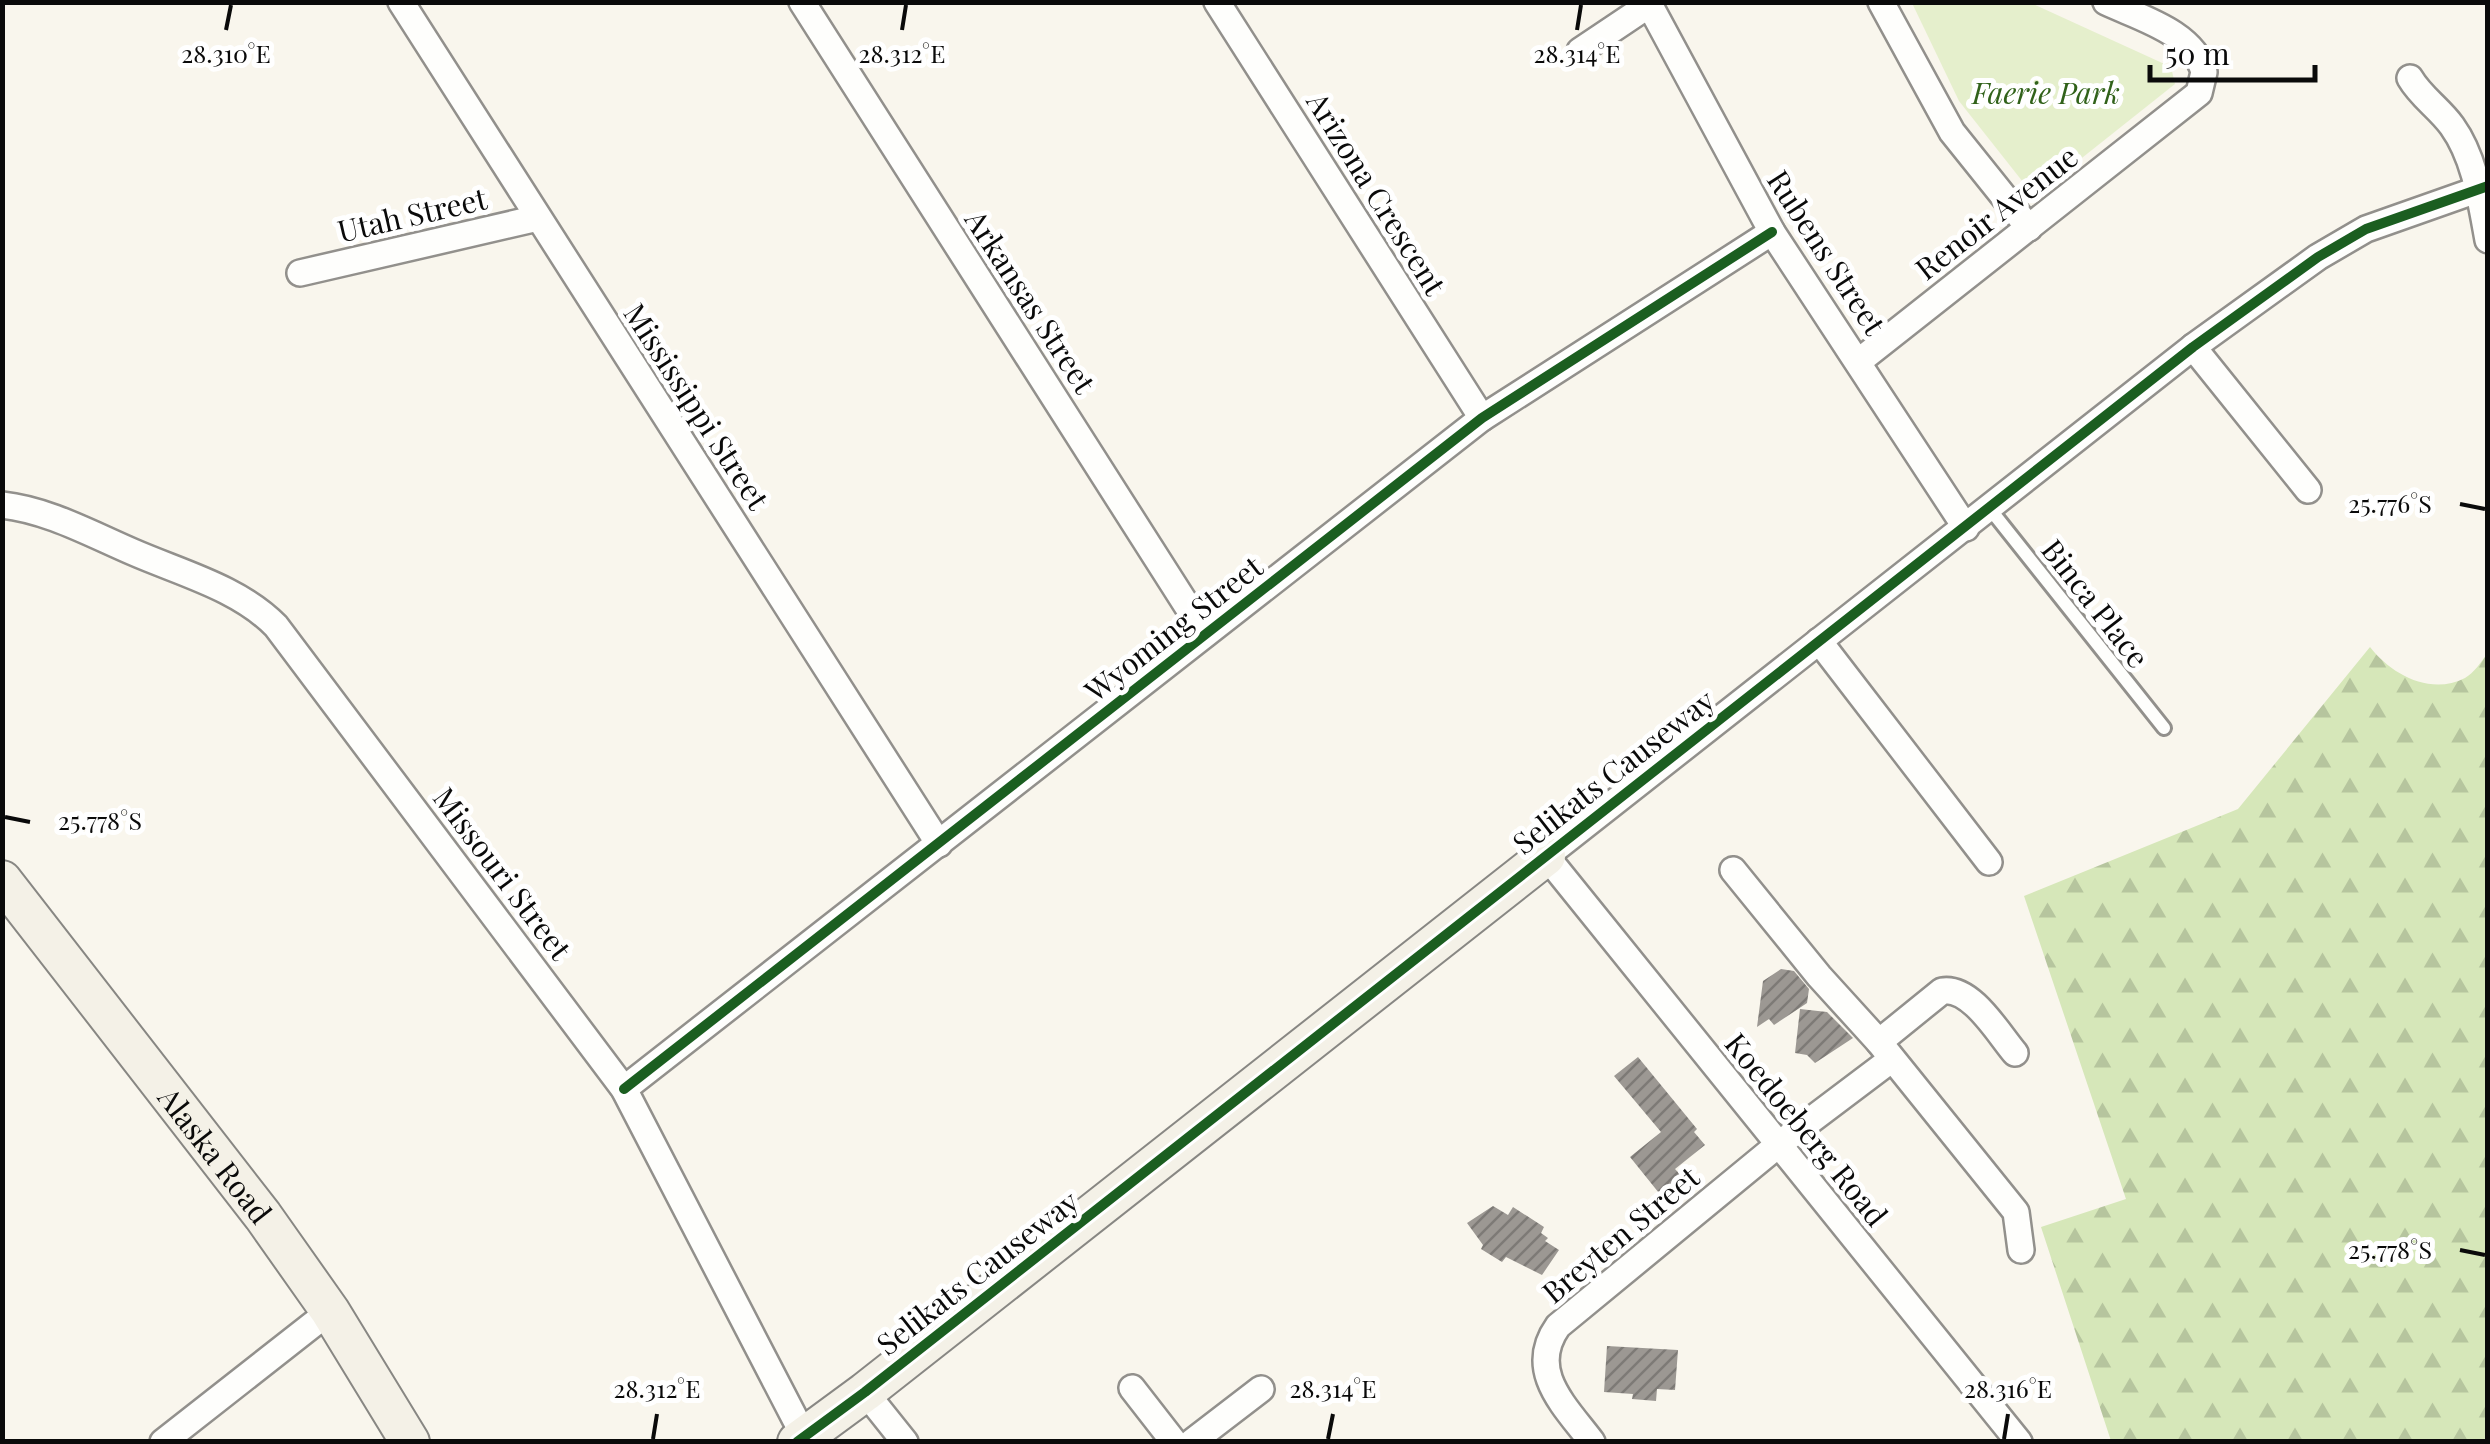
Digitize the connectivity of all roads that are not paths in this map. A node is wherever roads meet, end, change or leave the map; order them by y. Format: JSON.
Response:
{"nodes":[{"id":1,"x":401,"y":2,"type":"edge"},
{"id":2,"x":802,"y":2,"type":"edge"},
{"id":3,"x":1217,"y":2,"type":"edge"},
{"id":4,"x":1881,"y":2,"type":"edge"},
{"id":5,"x":2106,"y":2,"type":"edge"},
{"id":6,"x":1649,"y":4,"type":"edge"},
{"id":7,"x":1580,"y":51,"type":"dead end"},
{"id":8,"x":2410,"y":78,"type":"dead end"},
{"id":9,"x":2483,"y":187,"type":"edge"},
{"id":10,"x":538,"y":218,"type":"junction"},
{"id":11,"x":2029,"y":228,"type":"junction"},
{"id":12,"x":1772,"y":232,"type":"junction"},
{"id":13,"x":2488,"y":240,"type":"edge"},
{"id":14,"x":300,"y":273,"type":"dead end"},
{"id":15,"x":2192,"y":348,"type":"junction"},
{"id":16,"x":1858,"y":362,"type":"junction"},
{"id":17,"x":1482,"y":418,"type":"junction"},
{"id":18,"x":2308,"y":490,"type":"dead end"},
{"id":19,"x":4,"y":499,"type":"edge"},
{"id":20,"x":1990,"y":509,"type":"junction"},
{"id":21,"x":1966,"y":528,"type":"junction"},
{"id":22,"x":1205,"y":634,"type":"junction"},
{"id":23,"x":1819,"y":641,"type":"junction"},
{"id":24,"x":2164,"y":728,"type":"dead end"},
{"id":25,"x":939,"y":844,"type":"junction"},
{"id":26,"x":1546,"y":856,"type":"junction"},
{"id":27,"x":1989,"y":862,"type":"dead end"},
{"id":28,"x":1733,"y":870,"type":"dead end"},
{"id":29,"x":2,"y":880,"type":"edge"},
{"id":30,"x":1885,"y":1050,"type":"junction"},
{"id":31,"x":2015,"y":1053,"type":"dead end"},
{"id":32,"x":624,"y":1089,"type":"junction"},
{"id":33,"x":1778,"y":1145,"type":"junction"},
{"id":34,"x":2020,"y":1250,"type":"dead end"},
{"id":35,"x":330,"y":1310,"type":"junction"},
{"id":36,"x":1132,"y":1388,"type":"dead end"},
{"id":37,"x":1261,"y":1389,"type":"dead end"},
{"id":38,"x":865,"y":1392,"type":"junction"},
{"id":39,"x":800,"y":1439,"type":"edge"},
{"id":40,"x":163,"y":1442,"type":"edge"},
{"id":41,"x":410,"y":1442,"type":"edge"},
{"id":42,"x":906,"y":1442,"type":"edge"},
{"id":43,"x":1174,"y":1442,"type":"edge"},
{"id":44,"x":1192,"y":1442,"type":"edge"},
{"id":45,"x":1592,"y":1442,"type":"edge"},
{"id":46,"x":2019,"y":1442,"type":"edge"}],
"edges":[{"from":1,"to":10,"type":"street","name":"Mississippi Street"},
{"from":2,"to":22,"type":"street","name":"Arkansas Street"},
{"from":3,"to":17,"type":"street","name":"Arizona Crescent"},
{"from":4,"to":11,"type":"street"},
{"from":5,"to":11,"type":"street","name":"Renoir Avenue"},
{"from":6,"to":7,"type":"street"},
{"from":6,"to":12,"type":"street","name":"Rubens Street"},
{"from":8,"to":9,"type":"street"},
{"from":9,"to":13,"type":"street"},
{"from":9,"to":15,"type":"street","name":"Selikats Causeway"},
{"from":10,"to":14,"type":"street","name":"Utah Street"},
{"from":10,"to":25,"type":"street","name":"Mississippi Street"},
{"from":11,"to":16,"type":"street","name":"Renoir Avenue"},
{"from":12,"to":16,"type":"street","name":"Rubens Street"},
{"from":12,"to":17,"type":"street","name":"Wyoming Street"},
{"from":15,"to":18,"type":"street"},
{"from":15,"to":20,"type":"street","name":"Selikats Causeway"},
{"from":16,"to":21,"type":"street","name":"Rubens Street"},
{"from":17,"to":22,"type":"street","name":"Wyoming Street"},
{"from":19,"to":32,"type":"street","name":"Missouri Street"},
{"from":20,"to":21,"type":"street","name":"Selikats Causeway"},
{"from":20,"to":24,"type":"lane","name":"Binca Place"},
{"from":21,"to":23,"type":"street","name":"Selikats Causeway"},
{"from":22,"to":25,"type":"street","name":"Wyoming Street"},
{"from":23,"to":26,"type":"street","name":"Selikats Causeway"},
{"from":23,"to":27,"type":"street"},
{"from":25,"to":32,"type":"street","name":"Wyoming Street"},
{"from":26,"to":33,"type":"street","name":"Koedoeberg Road"},
{"from":26,"to":38,"type":"street","name":"Selikats Causeway"},
{"from":28,"to":30,"type":"street"},
{"from":29,"to":35,"type":"street","name":"Alaska Road"},
{"from":30,"to":31,"type":"street","name":"Breyten Street"},
{"from":30,"to":33,"type":"street","name":"Breyten Street"},
{"from":30,"to":34,"type":"street"},
{"from":32,"to":39,"type":"street","name":"Missouri Street"},
{"from":33,"to":45,"type":"street","name":"Breyten Street"},
{"from":33,"to":46,"type":"street","name":"Koedoeberg Road"},
{"from":35,"to":40,"type":"street"},
{"from":35,"to":41,"type":"street","name":"Alaska Road"},
{"from":36,"to":43,"type":"street"},
{"from":37,"to":44,"type":"street"},
{"from":38,"to":39,"type":"street","name":"Selikats Causeway"},
{"from":38,"to":42,"type":"street"}]}
